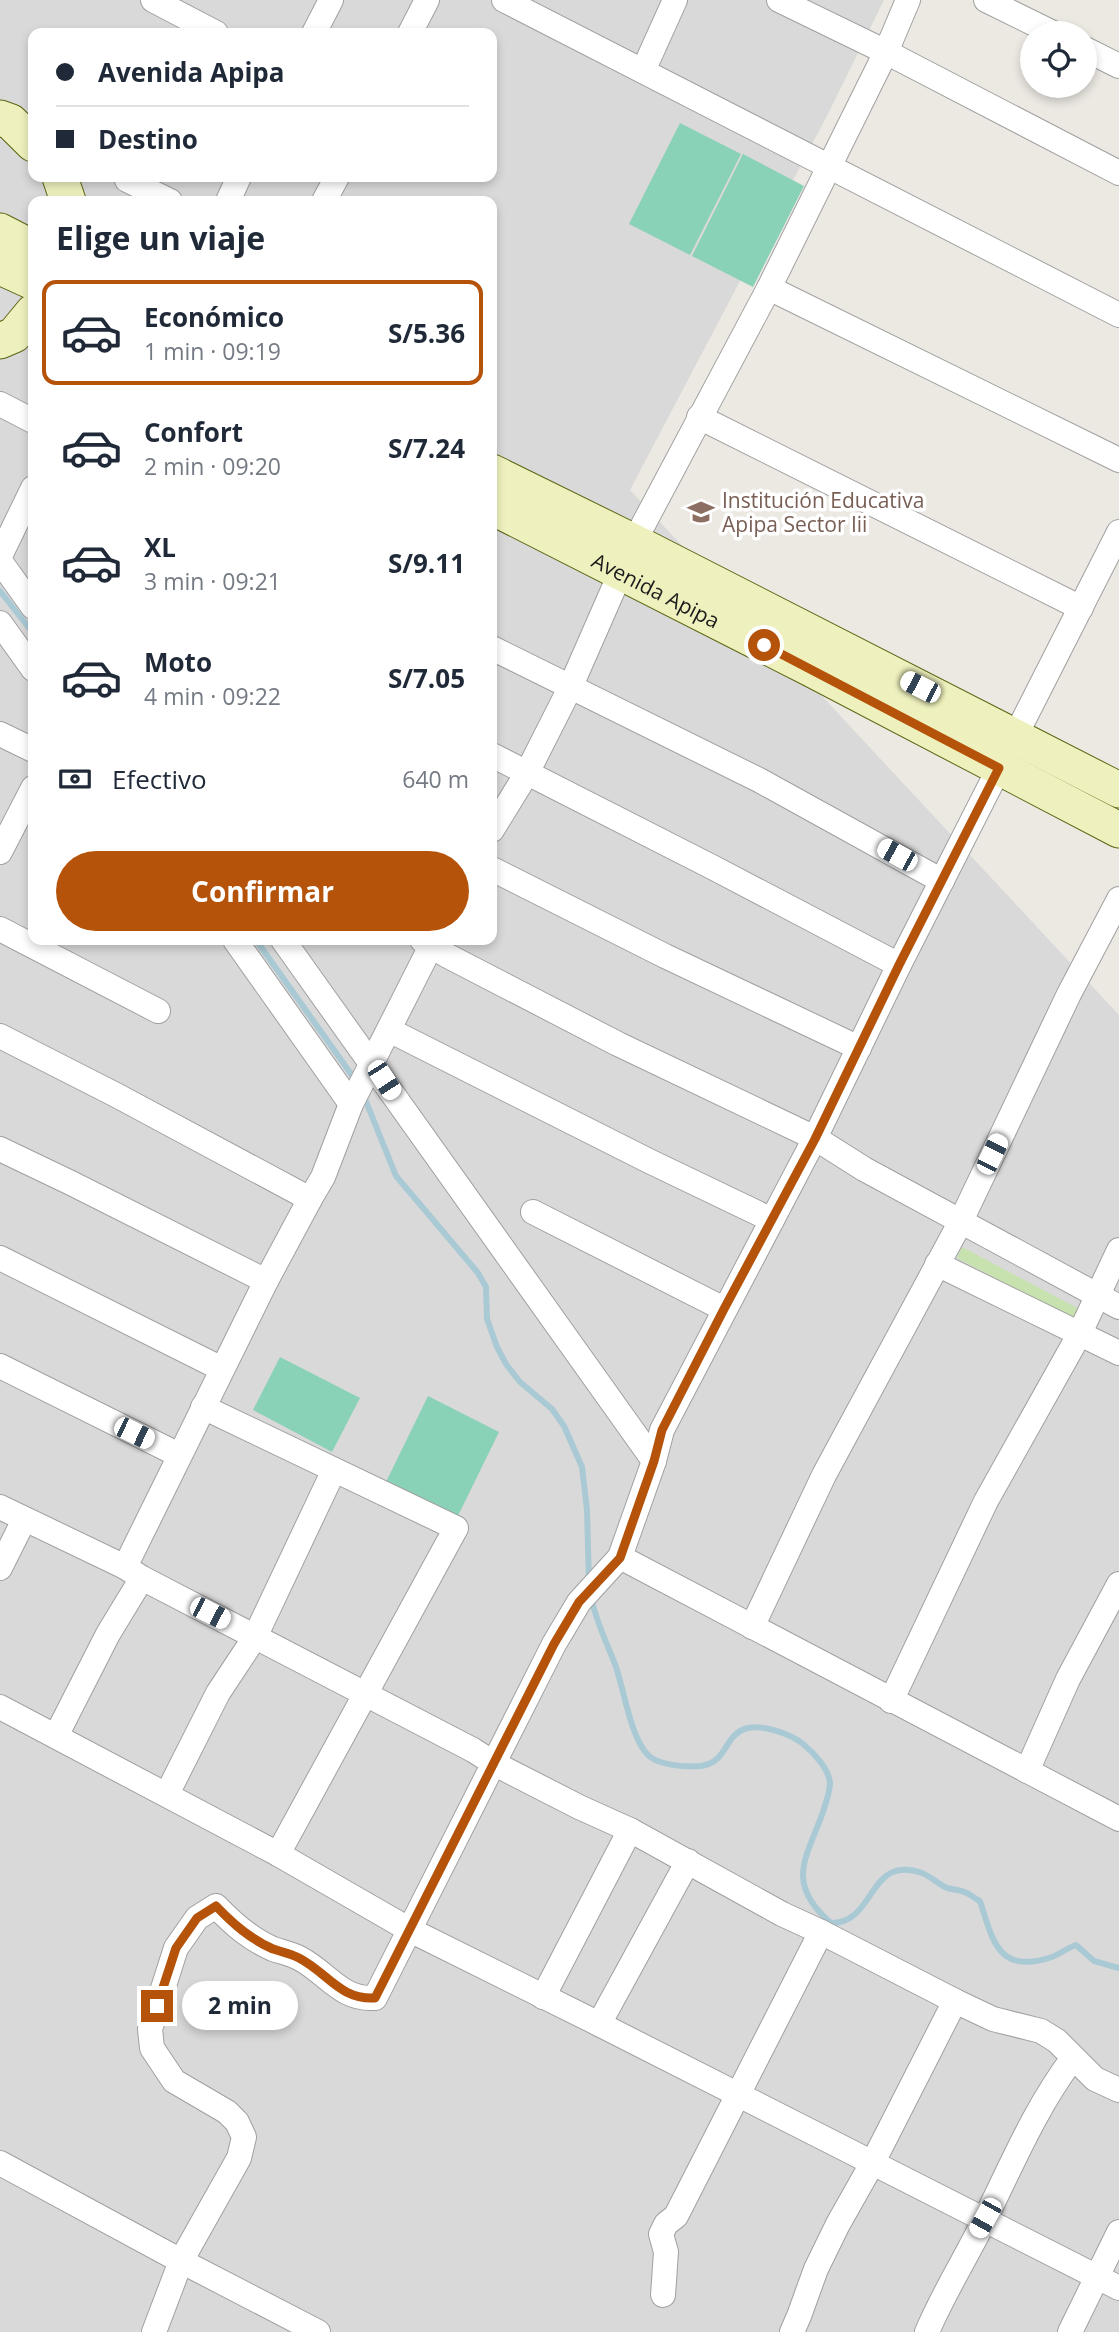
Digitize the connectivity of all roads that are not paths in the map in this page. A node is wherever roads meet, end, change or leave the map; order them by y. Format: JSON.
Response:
{"nodes":[{"id":1,"x":153,"y":0,"type":"edge"},
{"id":2,"x":331,"y":0,"type":"edge"},
{"id":3,"x":427,"y":0,"type":"edge"},
{"id":4,"x":504,"y":0,"type":"edge"},
{"id":5,"x":676,"y":0,"type":"edge"},
{"id":6,"x":779,"y":0,"type":"edge"},
{"id":7,"x":908,"y":0,"type":"edge"},
{"id":8,"x":986,"y":0,"type":"edge"},
{"id":9,"x":1029,"y":21,"type":"edge"},
{"id":10,"x":206,"y":28,"type":"edge"},
{"id":11,"x":317,"y":28,"type":"edge"},
{"id":12,"x":413,"y":28,"type":"edge"},
{"id":13,"x":886,"y":52,"type":"junction"},
{"id":14,"x":1097,"y":55,"type":"edge"},
{"id":15,"x":1119,"y":66,"type":"edge"},
{"id":16,"x":643,"y":71,"type":"junction"},
{"id":17,"x":829,"y":165,"type":"junction"},
{"id":18,"x":1119,"y":173,"type":"edge"},
{"id":19,"x":131,"y":182,"type":"edge"},
{"id":20,"x":160,"y":196,"type":"edge"},
{"id":21,"x":0,"y":231,"type":"edge"},
{"id":22,"x":28,"y":245,"type":"edge"},
{"id":23,"x":0,"y":267,"type":"edge"},
{"id":24,"x":28,"y":280,"type":"edge"},
{"id":25,"x":769,"y":288,"type":"junction"},
{"id":26,"x":1119,"y":315,"type":"edge"},
{"id":27,"x":28,"y":318,"type":"edge"},
{"id":28,"x":0,"y":341,"type":"edge"},
{"id":29,"x":0,"y":404,"type":"edge"},
{"id":30,"x":699,"y":417,"type":"junction"},
{"id":31,"x":28,"y":418,"type":"edge"},
{"id":32,"x":1119,"y":460,"type":"edge"},
{"id":33,"x":497,"y":475,"type":"edge"},
{"id":34,"x":28,"y":499,"type":"edge"},
{"id":35,"x":497,"y":509,"type":"edge"},
{"id":36,"x":1119,"y":532,"type":"edge"},
{"id":37,"x":628,"y":557,"type":"junction"},
{"id":38,"x":0,"y":559,"type":"edge"},
{"id":39,"x":28,"y":600,"type":"edge"},
{"id":40,"x":1081,"y":608,"type":"junction"},
{"id":41,"x":0,"y":623,"type":"edge"},
{"id":42,"x":497,"y":651,"type":"edge"},
{"id":43,"x":28,"y":661,"type":"edge"},
{"id":44,"x":570,"y":688,"type":"junction"},
{"id":45,"x":0,"y":734,"type":"edge"},
{"id":46,"x":1015,"y":736,"type":"junction"},
{"id":47,"x":28,"y":748,"type":"edge"},
{"id":48,"x":497,"y":758,"type":"edge"},
{"id":49,"x":999,"y":768,"type":"junction"},
{"id":50,"x":527,"y":774,"type":"junction"},
{"id":51,"x":1119,"y":790,"type":"edge"},
{"id":52,"x":28,"y":798,"type":"edge"},
{"id":53,"x":497,"y":822,"type":"edge"},
{"id":54,"x":1119,"y":830,"type":"edge"},
{"id":55,"x":0,"y":852,"type":"edge"},
{"id":56,"x":497,"y":872,"type":"edge"},
{"id":57,"x":942,"y":881,"type":"junction"},
{"id":58,"x":1119,"y":899,"type":"edge"},
{"id":59,"x":0,"y":929,"type":"edge"},
{"id":60,"x":28,"y":944,"type":"edge"},
{"id":61,"x":31,"y":945,"type":"edge"},
{"id":62,"x":239,"y":945,"type":"edge"},
{"id":63,"x":287,"y":945,"type":"edge"},
{"id":64,"x":428,"y":945,"type":"edge"},
{"id":65,"x":433,"y":945,"type":"edge"},
{"id":66,"x":899,"y":965,"type":"junction"},
{"id":67,"x":158,"y":1011,"type":"dead end"},
{"id":68,"x":389,"y":1030,"type":"junction"},
{"id":69,"x":0,"y":1036,"type":"edge"},
{"id":70,"x":859,"y":1048,"type":"junction"},
{"id":71,"x":373,"y":1064,"type":"junction"},
{"id":72,"x":351,"y":1104,"type":"junction"},
{"id":73,"x":815,"y":1139,"type":"junction"},
{"id":74,"x":0,"y":1149,"type":"edge"},
{"id":75,"x":310,"y":1199,"type":"junction"},
{"id":76,"x":533,"y":1212,"type":"dead end"},
{"id":77,"x":772,"y":1220,"type":"junction"},
{"id":78,"x":960,"y":1223,"type":"junction"},
{"id":79,"x":1119,"y":1250,"type":"edge"},
{"id":80,"x":0,"y":1258,"type":"edge"},
{"id":81,"x":937,"y":1264,"type":"junction"},
{"id":82,"x":266,"y":1281,"type":"junction"},
{"id":83,"x":1109,"y":1302,"type":"edge"},
{"id":84,"x":724,"y":1309,"type":"junction"},
{"id":85,"x":1079,"y":1335,"type":"junction"},
{"id":86,"x":1119,"y":1353,"type":"edge"},
{"id":87,"x":0,"y":1366,"type":"edge"},
{"id":88,"x":222,"y":1369,"type":"junction"},
{"id":89,"x":203,"y":1407,"type":"junction"},
{"id":90,"x":179,"y":1455,"type":"junction"},
{"id":91,"x":654,"y":1461,"type":"junction"},
{"id":92,"x":334,"y":1470,"type":"junction"},
{"id":93,"x":0,"y":1507,"type":"edge"},
{"id":94,"x":24,"y":1520,"type":"junction"},
{"id":95,"x":620,"y":1558,"type":"junction"},
{"id":96,"x":0,"y":1568,"type":"edge"},
{"id":97,"x":133,"y":1572,"type":"junction"},
{"id":98,"x":1119,"y":1584,"type":"edge"},
{"id":99,"x":752,"y":1628,"type":"junction"},
{"id":100,"x":255,"y":1637,"type":"junction"},
{"id":101,"x":366,"y":1695,"type":"junction"},
{"id":102,"x":891,"y":1701,"type":"junction"},
{"id":103,"x":0,"y":1707,"type":"edge"},
{"id":104,"x":56,"y":1737,"type":"junction"},
{"id":105,"x":495,"y":1763,"type":"junction"},
{"id":106,"x":1027,"y":1771,"type":"junction"},
{"id":107,"x":167,"y":1794,"type":"junction"},
{"id":108,"x":1119,"y":1819,"type":"edge"},
{"id":109,"x":630,"y":1830,"type":"junction"},
{"id":110,"x":278,"y":1854,"type":"junction"},
{"id":111,"x":688,"y":1861,"type":"junction"},
{"id":112,"x":410,"y":1930,"type":"junction"},
{"id":113,"x":821,"y":1932,"type":"junction"},
{"id":114,"x":543,"y":1997,"type":"junction"},
{"id":115,"x":955,"y":2001,"type":"junction"},
{"id":116,"x":599,"y":2024,"type":"junction"},
{"id":117,"x":1073,"y":2058,"type":"junction"},
{"id":118,"x":1119,"y":2090,"type":"edge"},
{"id":119,"x":737,"y":2094,"type":"junction"},
{"id":120,"x":873,"y":2162,"type":"junction"},
{"id":121,"x":0,"y":2163,"type":"edge"},
{"id":122,"x":985,"y":2218,"type":"junction"},
{"id":123,"x":1119,"y":2232,"type":"edge"},
{"id":124,"x":181,"y":2262,"type":"junction"},
{"id":125,"x":1097,"y":2275,"type":"junction"},
{"id":126,"x":1119,"y":2288,"type":"edge"},
{"id":127,"x":663,"y":2295,"type":"dead end"},
{"id":128,"x":154,"y":2332,"type":"edge"},
{"id":129,"x":318,"y":2332,"type":"edge"},
{"id":130,"x":792,"y":2332,"type":"edge"},
{"id":131,"x":928,"y":2332,"type":"edge"},
{"id":132,"x":1070,"y":2332,"type":"edge"}],
"edges":[{"from":1,"to":10,"type":"street"},
{"from":2,"to":11,"type":"street"},
{"from":3,"to":12,"type":"street"},
{"from":4,"to":16,"type":"street"},
{"from":5,"to":16,"type":"street"},
{"from":6,"to":13,"type":"street"},
{"from":7,"to":13,"type":"street"},
{"from":8,"to":9,"type":"street"},
{"from":13,"to":17,"type":"street"},
{"from":13,"to":18,"type":"street"},
{"from":14,"to":15,"type":"street"},
{"from":16,"to":17,"type":"street"},
{"from":17,"to":25,"type":"street"},
{"from":17,"to":26,"type":"street"},
{"from":19,"to":20,"type":"street"},
{"from":21,"to":22,"type":"street"},
{"from":23,"to":24,"type":"street"},
{"from":25,"to":30,"type":"street"},
{"from":25,"to":32,"type":"street"},
{"from":27,"to":28,"type":"street"},
{"from":29,"to":31,"type":"street"},
{"from":30,"to":37,"type":"street"},
{"from":30,"to":40,"type":"street"},
{"from":33,"to":37,"type":"street","name":"Avenida Apipa"},
{"from":34,"to":38,"type":"street"},
{"from":35,"to":37,"type":"street","name":"Avenida Apipa"},
{"from":36,"to":40,"type":"street"},
{"from":37,"to":44,"type":"street"},
{"from":37,"to":46,"type":"street","name":"Avenida Apipa"},
{"from":37,"to":49,"type":"street","name":"Avenida Apipa"},
{"from":38,"to":39,"type":"street"},
{"from":40,"to":46,"type":"street"},
{"from":41,"to":43,"type":"street"},
{"from":42,"to":44,"type":"street"},
{"from":44,"to":50,"type":"street"},
{"from":44,"to":57,"type":"street"},
{"from":45,"to":47,"type":"street"},
{"from":46,"to":49,"type":"street"},
{"from":46,"to":51,"type":"street","name":"Avenida Apipa"},
{"from":48,"to":50,"type":"street"},
{"from":49,"to":54,"type":"street","name":"Avenida Apipa"},
{"from":49,"to":57,"type":"street"},
{"from":50,"to":53,"type":"street"},
{"from":50,"to":66,"type":"street"},
{"from":52,"to":55,"type":"street"},
{"from":56,"to":70,"type":"street"},
{"from":57,"to":66,"type":"street"},
{"from":58,"to":78,"type":"street"},
{"from":59,"to":60,"type":"street"},
{"from":61,"to":67,"type":"street"},
{"from":62,"to":72,"type":"street"},
{"from":63,"to":71,"type":"street"},
{"from":64,"to":68,"type":"street"},
{"from":65,"to":73,"type":"street"},
{"from":66,"to":70,"type":"street"},
{"from":68,"to":71,"type":"street"},
{"from":68,"to":77,"type":"street"},
{"from":69,"to":75,"type":"street"},
{"from":70,"to":73,"type":"street"},
{"from":71,"to":72,"type":"street"},
{"from":71,"to":91,"type":"street"},
{"from":72,"to":75,"type":"street"},
{"from":73,"to":77,"type":"street"},
{"from":73,"to":78,"type":"street"},
{"from":74,"to":82,"type":"street"},
{"from":75,"to":82,"type":"street"},
{"from":76,"to":84,"type":"street"},
{"from":77,"to":84,"type":"street"},
{"from":78,"to":81,"type":"street"},
{"from":78,"to":83,"type":"street"},
{"from":79,"to":83,"type":"street"},
{"from":80,"to":88,"type":"street"},
{"from":81,"to":85,"type":"street"},
{"from":81,"to":99,"type":"street"},
{"from":82,"to":88,"type":"street"},
{"from":83,"to":85,"type":"street"},
{"from":84,"to":91,"type":"street"},
{"from":85,"to":86,"type":"street"},
{"from":85,"to":102,"type":"street"},
{"from":87,"to":90,"type":"street"},
{"from":88,"to":89,"type":"street"},
{"from":89,"to":90,"type":"street"},
{"from":89,"to":92,"type":"street"},
{"from":90,"to":97,"type":"street"},
{"from":91,"to":95,"type":"street"},
{"from":92,"to":100,"type":"street"},
{"from":92,"to":101,"type":"street"},
{"from":93,"to":94,"type":"street"},
{"from":94,"to":96,"type":"street"},
{"from":94,"to":97,"type":"street"},
{"from":95,"to":99,"type":"street"},
{"from":95,"to":105,"type":"street"},
{"from":97,"to":100,"type":"street"},
{"from":97,"to":104,"type":"street"},
{"from":98,"to":106,"type":"street"},
{"from":99,"to":102,"type":"street"},
{"from":100,"to":101,"type":"street"},
{"from":100,"to":107,"type":"street"},
{"from":101,"to":105,"type":"street"},
{"from":101,"to":110,"type":"street"},
{"from":102,"to":106,"type":"street"},
{"from":103,"to":104,"type":"street"},
{"from":104,"to":107,"type":"street"},
{"from":105,"to":109,"type":"street"},
{"from":105,"to":112,"type":"street"},
{"from":106,"to":108,"type":"street"},
{"from":107,"to":110,"type":"street"},
{"from":109,"to":111,"type":"street"},
{"from":109,"to":114,"type":"street"},
{"from":110,"to":112,"type":"street"},
{"from":111,"to":113,"type":"street"},
{"from":111,"to":116,"type":"street"},
{"from":112,"to":114,"type":"street"},
{"from":112,"to":124,"type":"street"},
{"from":113,"to":115,"type":"street"},
{"from":113,"to":119,"type":"street"},
{"from":114,"to":116,"type":"street"},
{"from":115,"to":117,"type":"street"},
{"from":115,"to":120,"type":"street"},
{"from":116,"to":119,"type":"street"},
{"from":117,"to":118,"type":"street"},
{"from":117,"to":122,"type":"street"},
{"from":119,"to":120,"type":"street"},
{"from":119,"to":127,"type":"street"},
{"from":120,"to":122,"type":"street"},
{"from":120,"to":130,"type":"street"},
{"from":121,"to":124,"type":"street"},
{"from":122,"to":125,"type":"street"},
{"from":122,"to":131,"type":"street"},
{"from":123,"to":125,"type":"street"},
{"from":124,"to":128,"type":"street"},
{"from":124,"to":129,"type":"street"},
{"from":125,"to":126,"type":"street"},
{"from":125,"to":132,"type":"street"}]}
